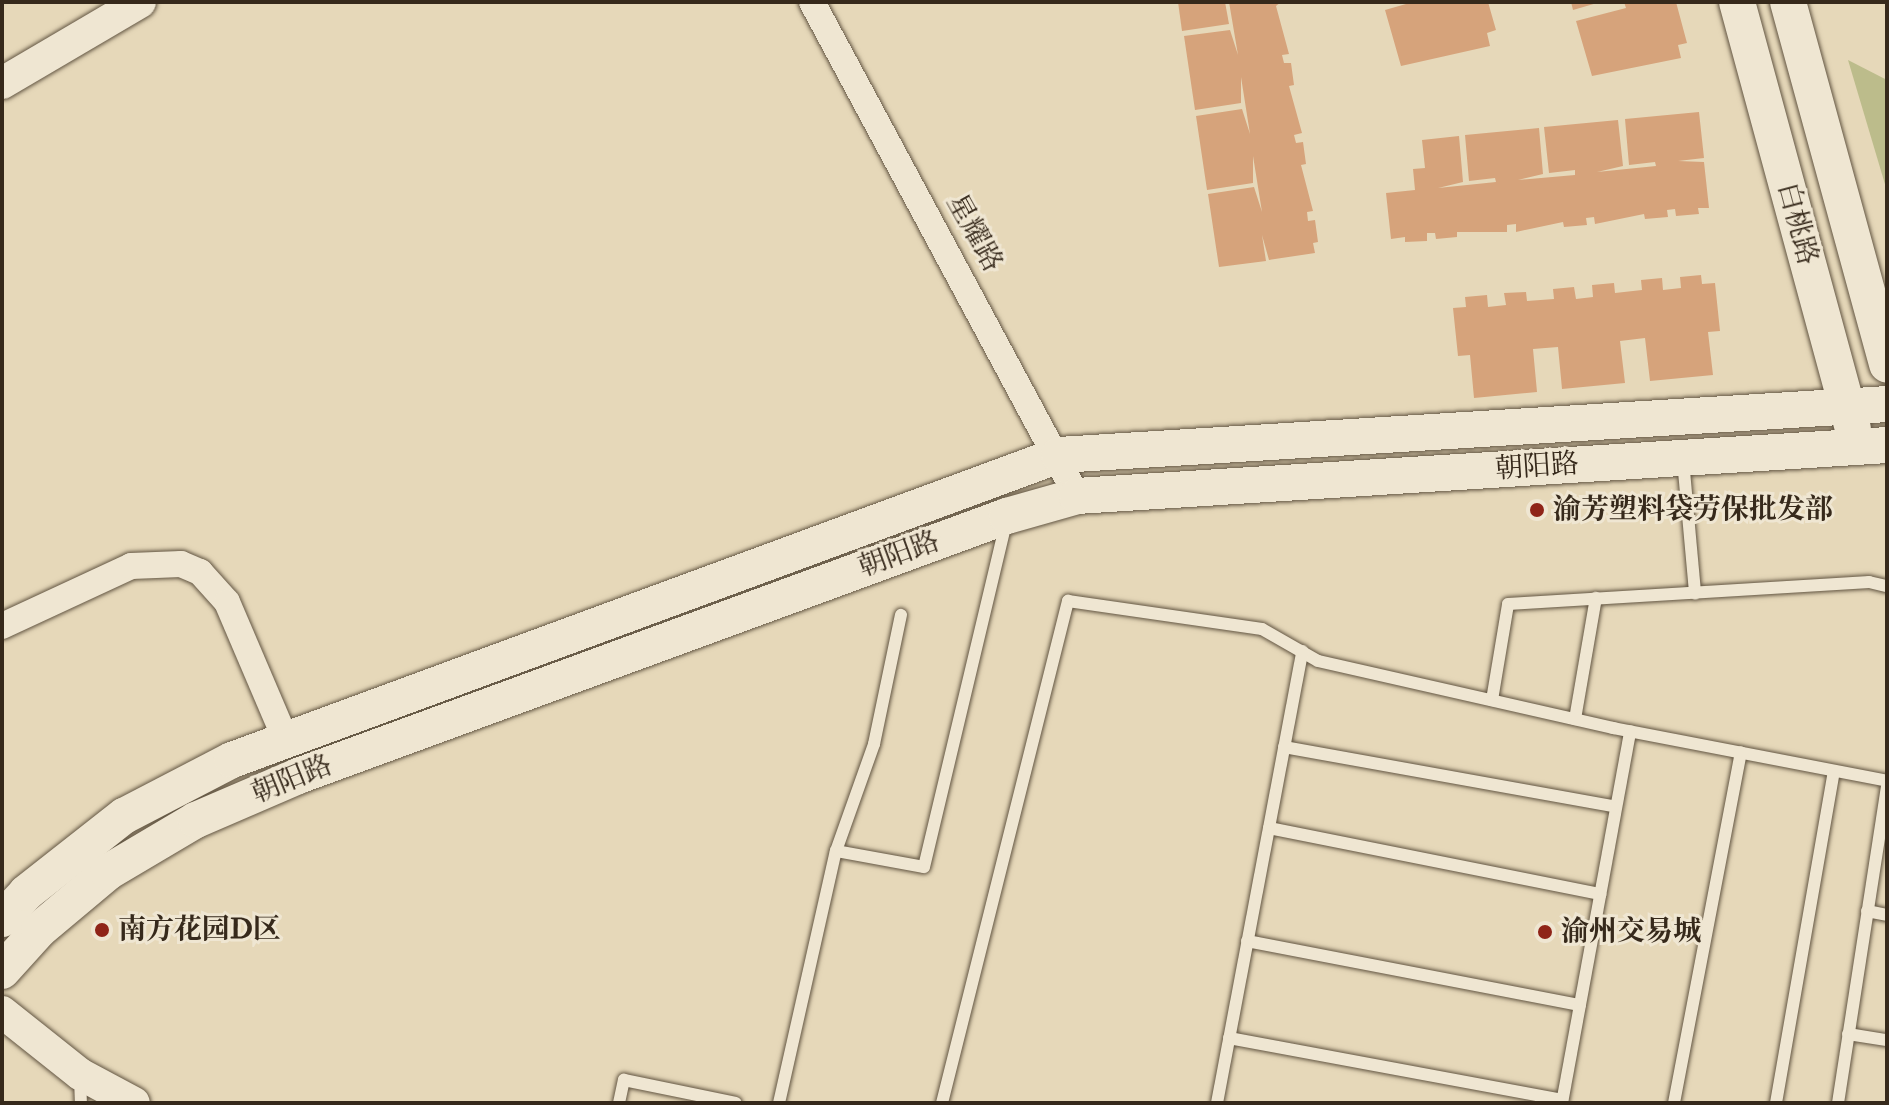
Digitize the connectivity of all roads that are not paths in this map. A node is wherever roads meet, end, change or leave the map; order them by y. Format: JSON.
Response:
{"nodes":[{"id":1,"x":140,"y":2,"type":"edge"},
{"id":2,"x":812,"y":2,"type":"edge"},
{"id":3,"x":1737,"y":2,"type":"edge"},
{"id":4,"x":1788,"y":2,"type":"edge"},
{"id":5,"x":2,"y":83,"type":"edge"},
{"id":6,"x":1887,"y":365,"type":"edge"},
{"id":7,"x":1887,"y":404,"type":"edge"},
{"id":8,"x":1847,"y":407,"type":"junction"},
{"id":9,"x":1872,"y":445,"type":"edge"},
{"id":10,"x":1059,"y":455,"type":"junction"},
{"id":11,"x":1683,"y":458,"type":"junction"},
{"id":12,"x":1077,"y":496,"type":"junction"},
{"id":13,"x":1007,"y":516,"type":"junction"},
{"id":14,"x":1887,"y":586,"type":"edge"},
{"id":15,"x":1695,"y":593,"type":"junction"},
{"id":16,"x":1596,"y":598,"type":"junction"},
{"id":17,"x":901,"y":615,"type":"dead end"},
{"id":18,"x":2,"y":626,"type":"edge"},
{"id":19,"x":1302,"y":651,"type":"junction"},
{"id":20,"x":1492,"y":700,"type":"junction"},
{"id":21,"x":1575,"y":719,"type":"junction"},
{"id":22,"x":1630,"y":731,"type":"junction"},
{"id":23,"x":285,"y":738,"type":"junction"},
{"id":24,"x":1284,"y":747,"type":"junction"},
{"id":25,"x":1741,"y":752,"type":"junction"},
{"id":26,"x":1834,"y":771,"type":"junction"},
{"id":27,"x":1887,"y":783,"type":"edge"},
{"id":28,"x":1616,"y":807,"type":"junction"},
{"id":29,"x":1269,"y":828,"type":"junction"},
{"id":30,"x":836,"y":851,"type":"junction"},
{"id":31,"x":1600,"y":894,"type":"junction"},
{"id":32,"x":1867,"y":911,"type":"junction"},
{"id":33,"x":1887,"y":915,"type":"edge"},
{"id":34,"x":2,"y":919,"type":"edge"},
{"id":35,"x":1247,"y":941,"type":"junction"},
{"id":36,"x":2,"y":971,"type":"edge"},
{"id":37,"x":1580,"y":1005,"type":"junction"},
{"id":38,"x":2,"y":1012,"type":"edge"},
{"id":39,"x":1848,"y":1034,"type":"junction"},
{"id":40,"x":1229,"y":1038,"type":"junction"},
{"id":41,"x":1887,"y":1040,"type":"edge"},
{"id":42,"x":80,"y":1088,"type":"edge"},
{"id":43,"x":1562,"y":1102,"type":"edge"},
{"id":44,"x":134,"y":1103,"type":"edge"},
{"id":45,"x":619,"y":1103,"type":"edge"},
{"id":46,"x":736,"y":1103,"type":"edge"},
{"id":47,"x":779,"y":1103,"type":"edge"},
{"id":48,"x":942,"y":1103,"type":"edge"},
{"id":49,"x":1217,"y":1103,"type":"edge"},
{"id":50,"x":1674,"y":1103,"type":"edge"},
{"id":51,"x":1776,"y":1103,"type":"edge"},
{"id":52,"x":1838,"y":1103,"type":"edge"}],
"edges":[{"from":1,"to":5,"type":"street"},
{"from":2,"to":10,"type":"street","name":"星耀路"},
{"from":3,"to":8,"type":"main road","name":"白桃路"},
{"from":4,"to":6,"type":"main road","name":"白桃路"},
{"from":7,"to":8,"type":"main road","name":"朝阳路"},
{"from":8,"to":9,"type":"main road","name":"白桃路"},
{"from":8,"to":10,"type":"main road","name":"朝阳路"},
{"from":9,"to":11,"type":"main road","name":"朝阳路"},
{"from":10,"to":12,"type":"street","name":"星耀路"},
{"from":10,"to":23,"type":"main road","name":"朝阳路"},
{"from":11,"to":12,"type":"main road","name":"朝阳路"},
{"from":11,"to":15,"type":"lane"},
{"from":12,"to":13,"type":"main road","name":"朝阳路"},
{"from":13,"to":30,"type":"lane"},
{"from":13,"to":36,"type":"main road","name":"朝阳路"},
{"from":14,"to":15,"type":"lane"},
{"from":15,"to":16,"type":"lane"},
{"from":16,"to":20,"type":"lane"},
{"from":16,"to":21,"type":"lane"},
{"from":17,"to":30,"type":"lane"},
{"from":18,"to":23,"type":"street"},
{"from":19,"to":20,"type":"lane"},
{"from":19,"to":24,"type":"lane"},
{"from":19,"to":48,"type":"lane"},
{"from":20,"to":21,"type":"lane"},
{"from":21,"to":22,"type":"lane"},
{"from":22,"to":25,"type":"lane"},
{"from":22,"to":28,"type":"lane"},
{"from":23,"to":34,"type":"main road","name":"朝阳路"},
{"from":24,"to":28,"type":"lane"},
{"from":24,"to":29,"type":"lane"},
{"from":25,"to":26,"type":"lane"},
{"from":25,"to":50,"type":"lane"},
{"from":26,"to":27,"type":"lane"},
{"from":26,"to":51,"type":"lane"},
{"from":27,"to":32,"type":"lane"},
{"from":28,"to":31,"type":"lane"},
{"from":29,"to":31,"type":"lane"},
{"from":29,"to":35,"type":"lane"},
{"from":30,"to":47,"type":"lane"},
{"from":31,"to":37,"type":"lane"},
{"from":32,"to":33,"type":"lane"},
{"from":32,"to":39,"type":"lane"},
{"from":35,"to":37,"type":"lane"},
{"from":35,"to":40,"type":"lane"},
{"from":37,"to":43,"type":"lane"},
{"from":38,"to":42,"type":"street"},
{"from":39,"to":41,"type":"lane"},
{"from":39,"to":52,"type":"lane"},
{"from":40,"to":43,"type":"lane"},
{"from":40,"to":49,"type":"lane"},
{"from":42,"to":44,"type":"street"},
{"from":45,"to":46,"type":"lane"}]}
